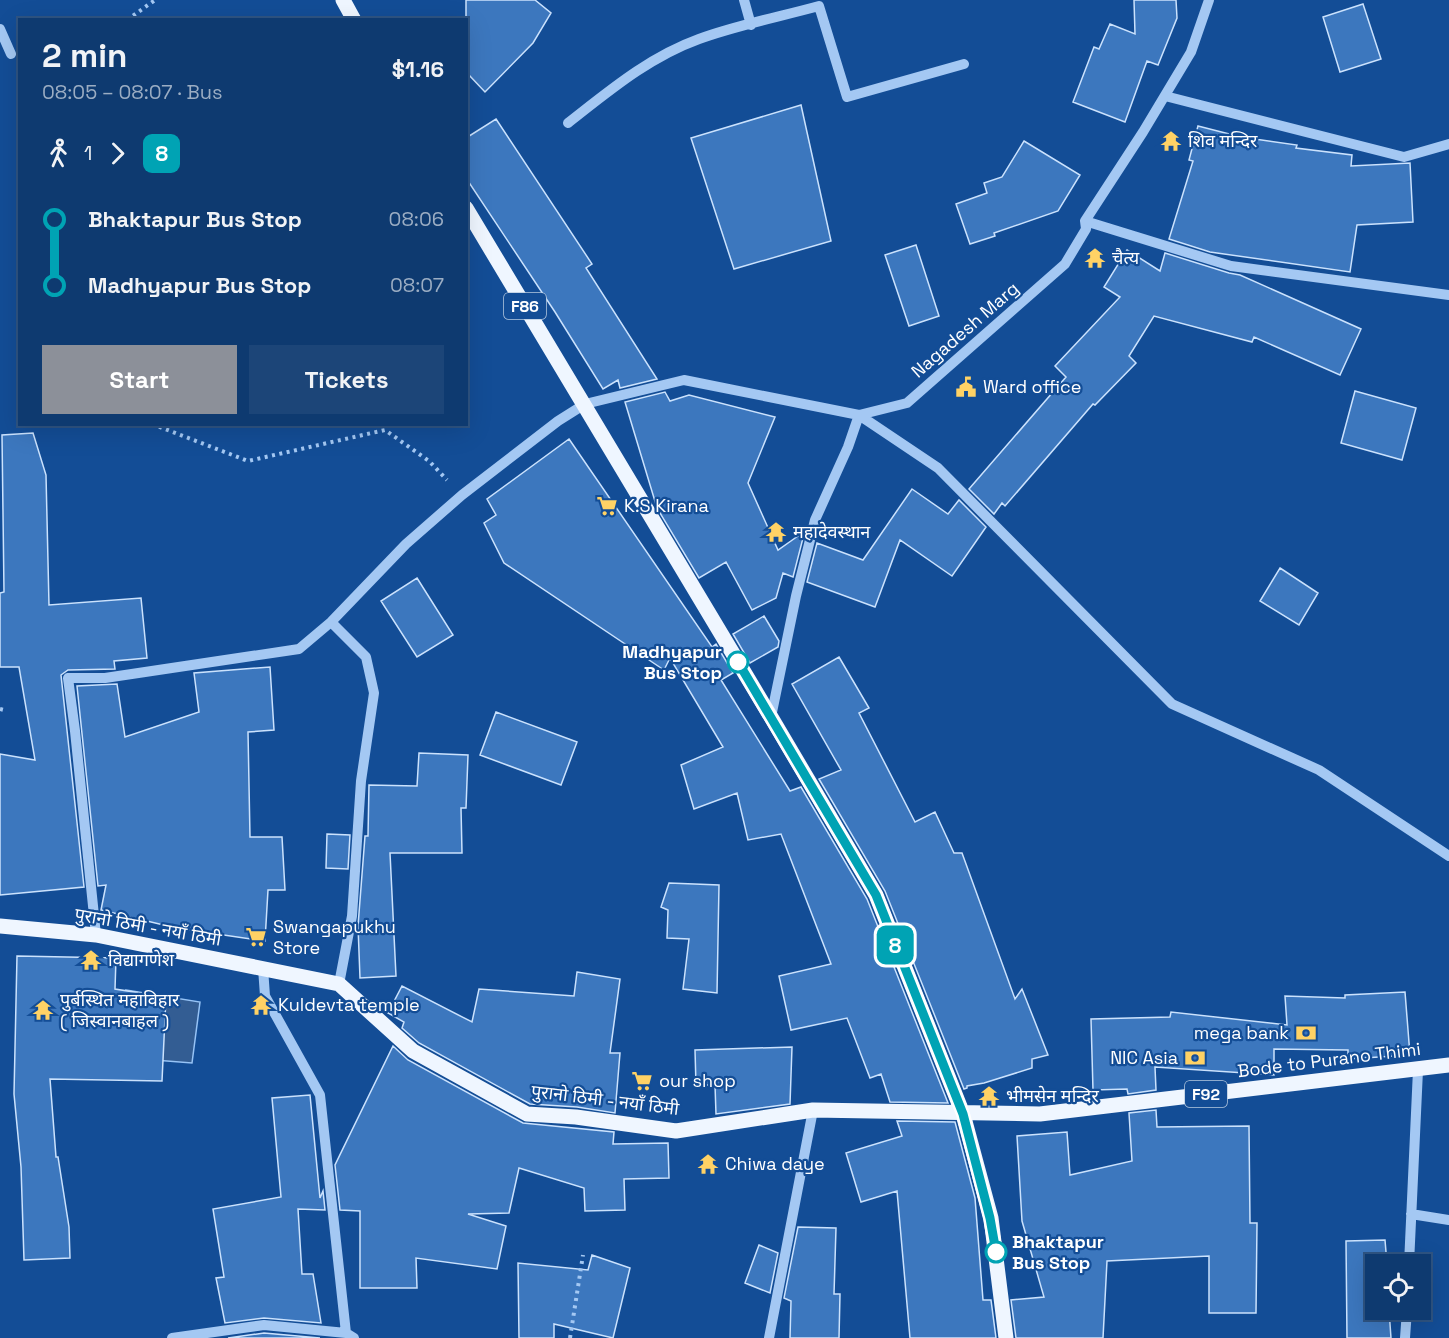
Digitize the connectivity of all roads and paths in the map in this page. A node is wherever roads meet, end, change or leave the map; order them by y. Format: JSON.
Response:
{"nodes":[{"id":1,"x":155,"y":0,"type":"edge"},
{"id":2,"x":343,"y":0,"type":"edge"},
{"id":3,"x":744,"y":0,"type":"edge"},
{"id":4,"x":1209,"y":0,"type":"edge"},
{"id":5,"x":131,"y":18,"type":"edge"},
{"id":6,"x":353,"y":18,"type":"edge"},
{"id":7,"x":751,"y":25,"type":"junction"},
{"id":8,"x":0,"y":29,"type":"edge"},
{"id":9,"x":11,"y":54,"type":"dead end"},
{"id":10,"x":964,"y":64,"type":"dead end"},
{"id":11,"x":1165,"y":96,"type":"junction"},
{"id":12,"x":568,"y":123,"type":"dead end"},
{"id":13,"x":1449,"y":144,"type":"edge"},
{"id":14,"x":468,"y":211,"type":"edge"},
{"id":15,"x":1085,"y":221,"type":"junction"},
{"id":16,"x":1449,"y":295,"type":"edge"},
{"id":17,"x":585,"y":404,"type":"junction"},
{"id":18,"x":859,"y":415,"type":"junction"},
{"id":19,"x":157,"y":426,"type":"edge"},
{"id":20,"x":462,"y":495,"type":"junction"},
{"id":21,"x":331,"y":622,"type":"junction"},
{"id":22,"x":771,"y":717,"type":"junction"},
{"id":23,"x":1449,"y":856,"type":"edge"},
{"id":24,"x":0,"y":926,"type":"edge"},
{"id":25,"x":96,"y":935,"type":"junction"},
{"id":26,"x":263,"y":968,"type":"junction"},
{"id":27,"x":339,"y":984,"type":"junction"},
{"id":28,"x":1449,"y":1065,"type":"edge"},
{"id":29,"x":1418,"y":1070,"type":"junction"},
{"id":30,"x":813,"y":1110,"type":"junction"},
{"id":31,"x":963,"y":1114,"type":"junction"},
{"id":32,"x":1411,"y":1214,"type":"junction"},
{"id":33,"x":1449,"y":1220,"type":"edge"},
{"id":34,"x":1409,"y":1254,"type":"edge"},
{"id":35,"x":583,"y":1255,"type":"dead end"},
{"id":36,"x":1406,"y":1320,"type":"edge"},
{"id":37,"x":350,"y":1335,"type":"edge"},
{"id":38,"x":172,"y":1338,"type":"edge"},
{"id":39,"x":570,"y":1338,"type":"edge"},
{"id":40,"x":769,"y":1338,"type":"edge"},
{"id":41,"x":1006,"y":1338,"type":"edge"},
{"id":42,"x":1405,"y":1338,"type":"edge"}],
"edges":[{"from":1,"to":5,"type":"path"},
{"from":2,"to":6,"type":"main road"},
{"from":3,"to":7,"type":"street"},
{"from":4,"to":11,"type":"street","name":"Nagadesh Marg"},
{"from":7,"to":10,"type":"street"},
{"from":7,"to":12,"type":"street"},
{"from":8,"to":9,"type":"street"},
{"from":11,"to":13,"type":"street"},
{"from":11,"to":15,"type":"street","name":"Nagadesh Marg"},
{"from":14,"to":17,"type":"main road","number":"F86"},
{"from":15,"to":16,"type":"street"},
{"from":15,"to":18,"type":"street","name":"Nagadesh Marg"},
{"from":17,"to":18,"type":"street","name":"Nagadesh Marg"},
{"from":17,"to":20,"type":"street","name":"Nagadesh Marg"},
{"from":17,"to":22,"type":"main road","number":"F86"},
{"from":18,"to":22,"type":"street"},
{"from":18,"to":23,"type":"street"},
{"from":19,"to":20,"type":"path"},
{"from":20,"to":21,"type":"street","name":"Nagadesh Marg"},
{"from":21,"to":25,"type":"street","name":"Nagadesh Marg"},
{"from":21,"to":27,"type":"street"},
{"from":22,"to":31,"type":"main road","number":"F86"},
{"from":24,"to":25,"type":"main road","name":"पुरानो ठिमी - नयाँ ठिमी"},
{"from":25,"to":26,"type":"main road","name":"पुरानो ठिमी - नयाँ ठिमी"},
{"from":26,"to":27,"type":"main road","name":"पुरानो ठिमी - नयाँ ठिमी"},
{"from":26,"to":37,"type":"street"},
{"from":27,"to":30,"type":"main road","name":"पुरानो ठिमी - नयाँ ठिमी","number":"F92"},
{"from":28,"to":29,"type":"main road","name":"Bode to Purano Thimi","number":"F92"},
{"from":29,"to":31,"type":"main road","name":"Bode to Purano Thimi","number":"F92"},
{"from":29,"to":32,"type":"street"},
{"from":30,"to":31,"type":"main road","name":"पुरानो ठिमी - नयाँ ठिमी","number":"F92"},
{"from":30,"to":40,"type":"street"},
{"from":31,"to":41,"type":"main road","number":"F86"},
{"from":32,"to":33,"type":"street"},
{"from":32,"to":34,"type":"street"},
{"from":35,"to":39,"type":"path"},
{"from":36,"to":42,"type":"street"},
{"from":37,"to":38,"type":"street"}]}
